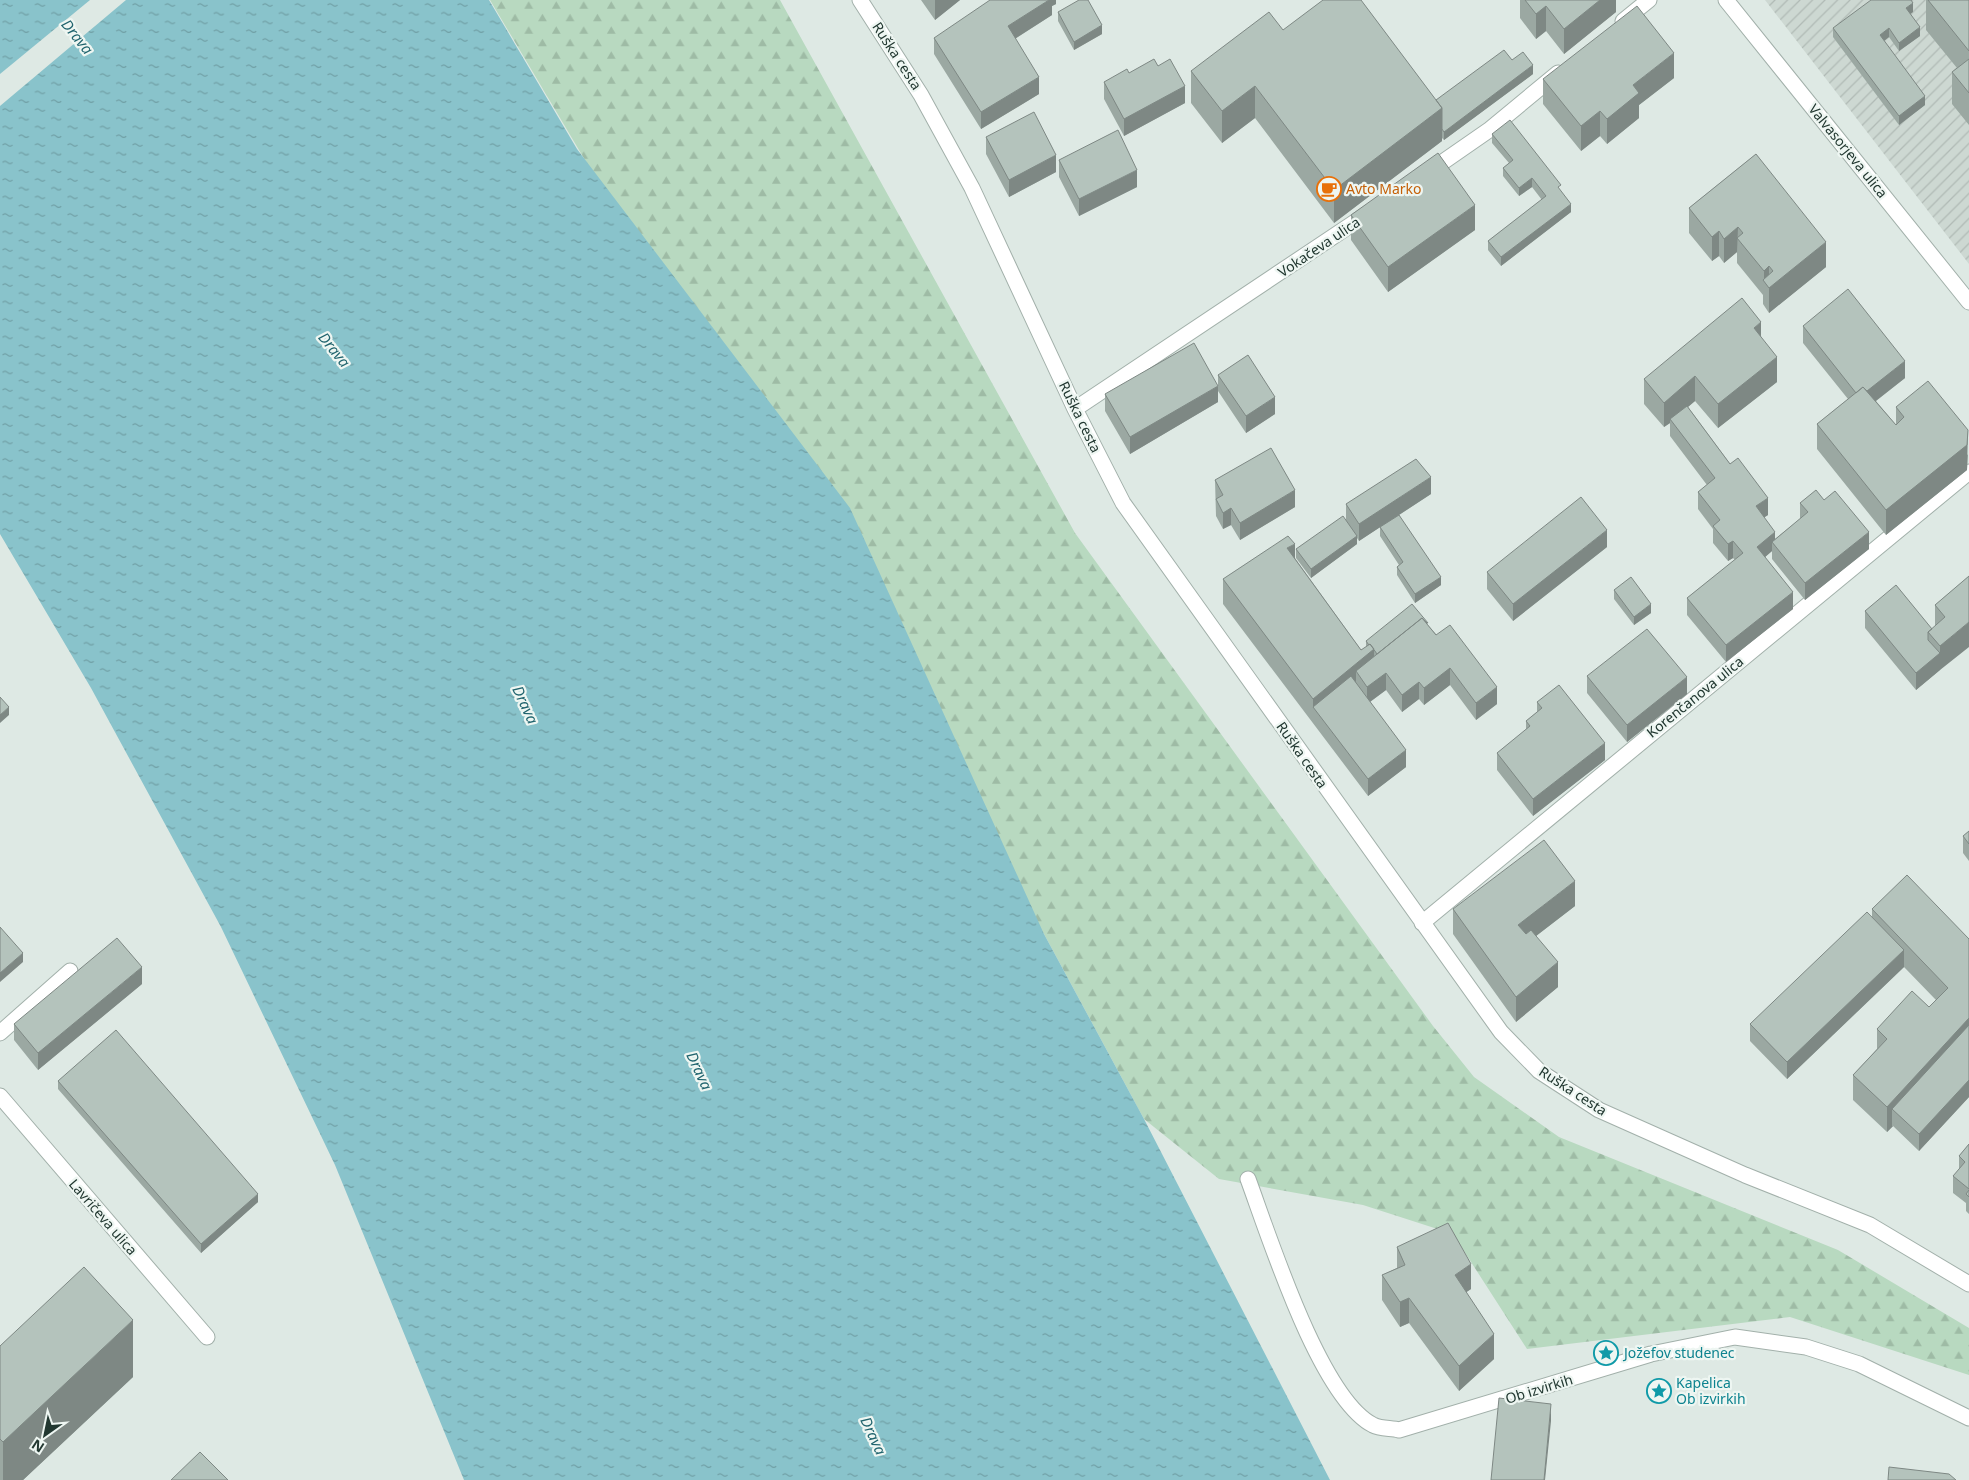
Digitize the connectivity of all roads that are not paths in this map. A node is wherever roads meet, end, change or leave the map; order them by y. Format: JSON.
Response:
{"nodes":[{"id":1,"x":860,"y":0,"type":"edge"},
{"id":2,"x":1648,"y":0,"type":"edge"},
{"id":3,"x":1726,"y":0,"type":"edge"},
{"id":4,"x":1611,"y":31,"type":"edge"},
{"id":5,"x":1573,"y":62,"type":"edge"},
{"id":6,"x":1416,"y":181,"type":"edge"},
{"id":7,"x":1383,"y":203,"type":"edge"},
{"id":8,"x":1969,"y":302,"type":"edge"},
{"id":9,"x":1075,"y":409,"type":"junction"},
{"id":10,"x":1969,"y":472,"type":"edge"},
{"id":11,"x":1422,"y":923,"type":"junction"},
{"id":12,"x":70,"y":970,"type":"dead end"},
{"id":13,"x":0,"y":1033,"type":"edge"},
{"id":14,"x":0,"y":1096,"type":"edge"},
{"id":15,"x":1248,"y":1179,"type":"dead end"},
{"id":16,"x":1969,"y":1284,"type":"edge"},
{"id":17,"x":207,"y":1337,"type":"dead end"},
{"id":18,"x":1969,"y":1418,"type":"edge"}],
"edges":[{"from":1,"to":9,"type":"street","name":"Ruška cesta"},
{"from":2,"to":4,"type":"street"},
{"from":3,"to":8,"type":"street","name":"Valvasorjeva ulica"},
{"from":5,"to":6,"type":"street"},
{"from":7,"to":9,"type":"street","name":"Vokačeva ulica"},
{"from":9,"to":11,"type":"street","name":"Ruška cesta"},
{"from":10,"to":11,"type":"street","name":"Korenčanova ulica"},
{"from":11,"to":16,"type":"street","name":"Ruška cesta"},
{"from":12,"to":13,"type":"street"},
{"from":14,"to":17,"type":"street","name":"Lavričeva ulica"},
{"from":15,"to":18,"type":"street","name":"Ob izvirkih"}]}
